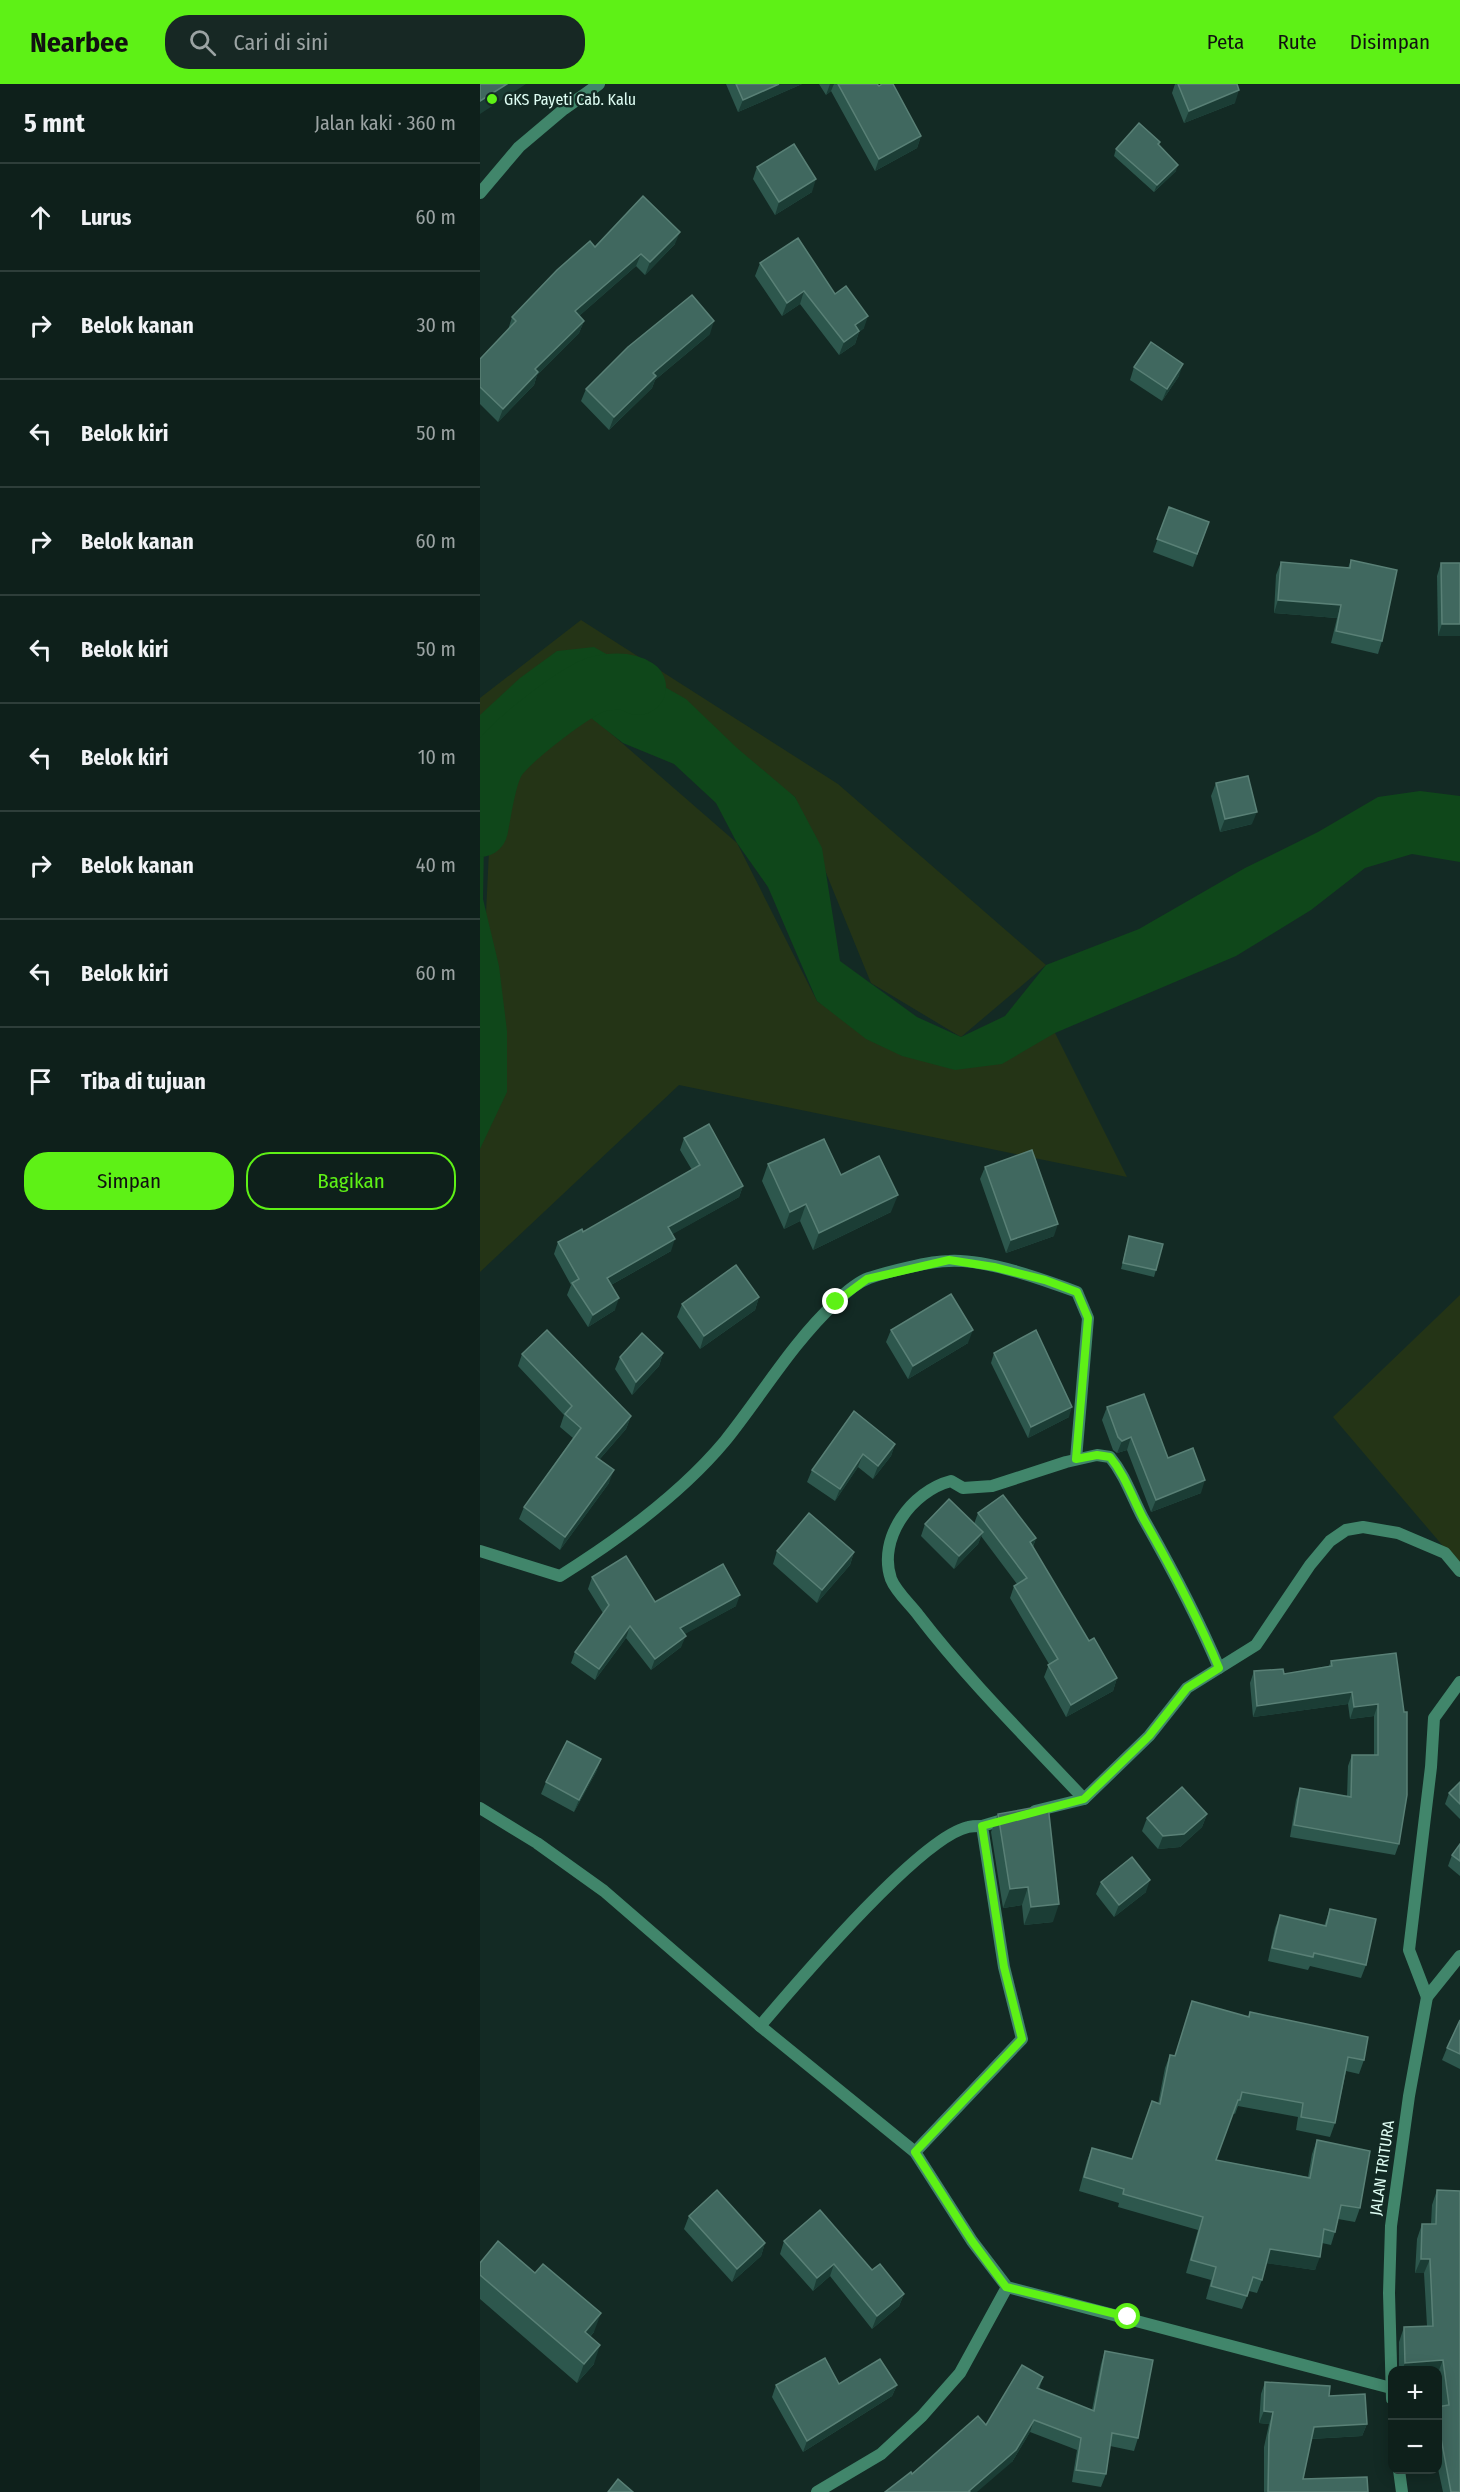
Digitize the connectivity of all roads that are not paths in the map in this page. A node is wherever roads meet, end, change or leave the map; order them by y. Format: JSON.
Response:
{"nodes":[{"id":1,"x":599,"y":84,"type":"edge"},
{"id":2,"x":480,"y":193,"type":"edge"},
{"id":3,"x":1076,"y":1459,"type":"junction"},
{"id":4,"x":480,"y":1551,"type":"edge"},
{"id":5,"x":1460,"y":1571,"type":"edge"},
{"id":6,"x":1219,"y":1668,"type":"junction"},
{"id":7,"x":1460,"y":1682,"type":"edge"},
{"id":8,"x":1084,"y":1799,"type":"junction"},
{"id":9,"x":480,"y":1808,"type":"edge"},
{"id":10,"x":982,"y":1826,"type":"junction"},
{"id":11,"x":1460,"y":1956,"type":"edge"},
{"id":12,"x":1427,"y":1996,"type":"junction"},
{"id":13,"x":760,"y":2026,"type":"junction"},
{"id":14,"x":915,"y":2152,"type":"junction"},
{"id":15,"x":1006,"y":2287,"type":"junction"},
{"id":16,"x":1392,"y":2366,"type":"edge"},
{"id":17,"x":1388,"y":2392,"type":"edge"},
{"id":18,"x":1400,"y":2474,"type":"edge"},
{"id":19,"x":817,"y":2492,"type":"edge"},
{"id":20,"x":1402,"y":2492,"type":"edge"}],
"edges":[{"from":1,"to":2,"type":"street"},
{"from":3,"to":4,"type":"street"},
{"from":3,"to":6,"type":"street"},
{"from":3,"to":8,"type":"street"},
{"from":5,"to":6,"type":"street"},
{"from":6,"to":8,"type":"street"},
{"from":7,"to":12,"type":"street"},
{"from":8,"to":10,"type":"street"},
{"from":9,"to":13,"type":"street"},
{"from":10,"to":13,"type":"street"},
{"from":10,"to":14,"type":"street"},
{"from":11,"to":12,"type":"street","name":"JALAN TRITURA"},
{"from":12,"to":16,"type":"street","name":"JALAN TRITURA"},
{"from":13,"to":14,"type":"street"},
{"from":14,"to":15,"type":"street"},
{"from":15,"to":17,"type":"street"},
{"from":15,"to":19,"type":"street"},
{"from":18,"to":20,"type":"street"}]}
